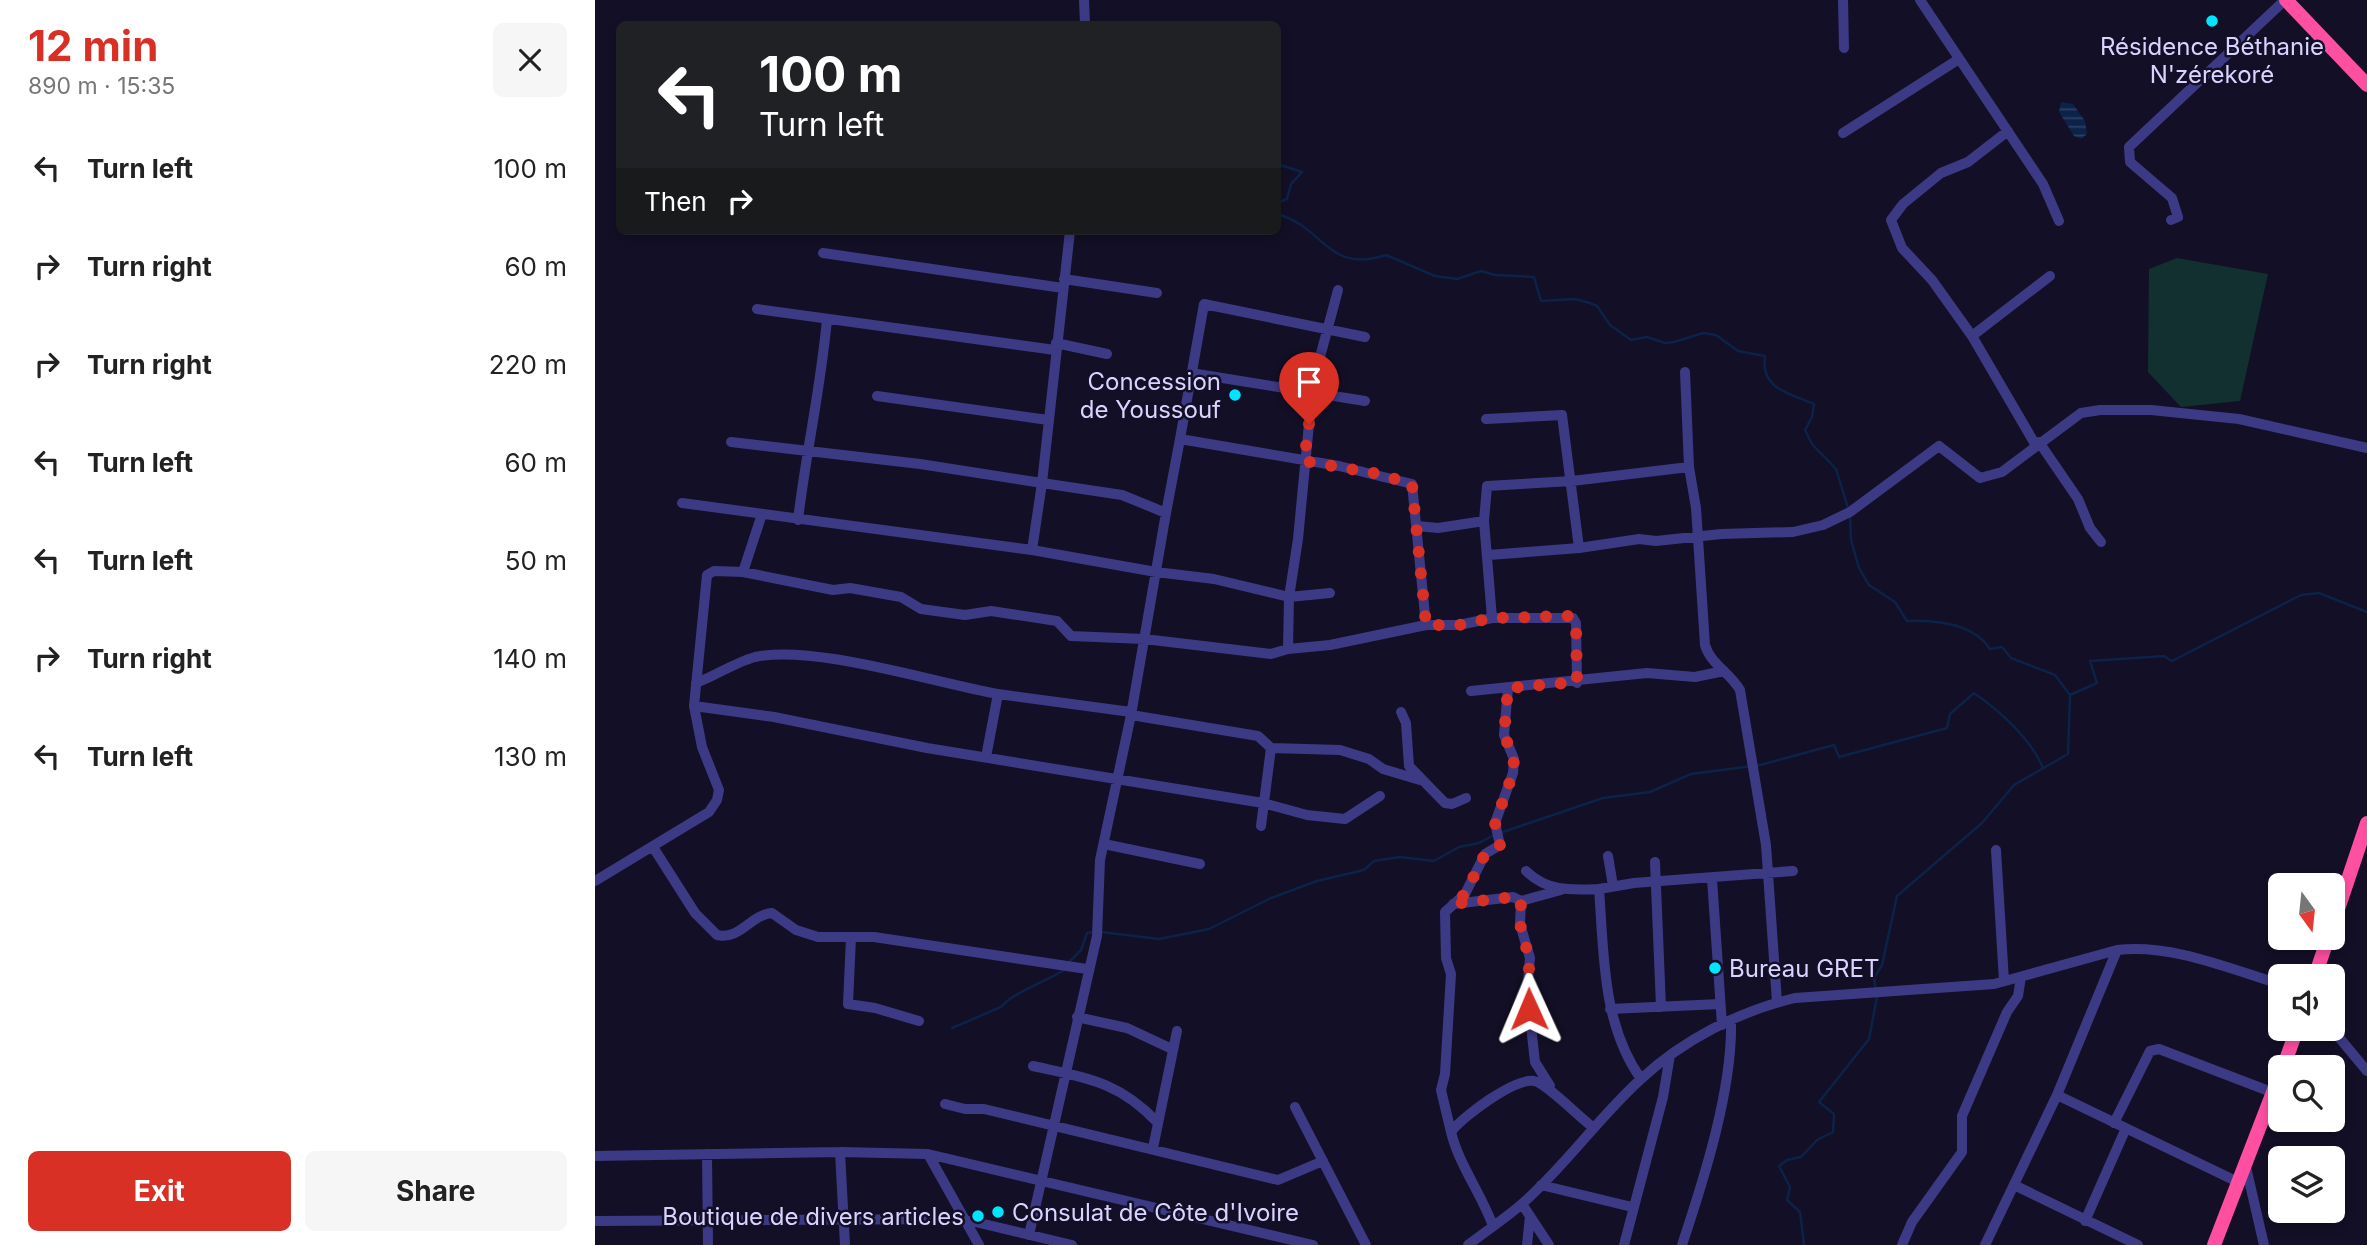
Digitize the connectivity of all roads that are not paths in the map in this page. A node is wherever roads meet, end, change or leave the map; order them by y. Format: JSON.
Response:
{"nodes":[{"id":1,"x":1084,"y":0,"type":"edge"},
{"id":2,"x":1843,"y":0,"type":"edge"},
{"id":3,"x":1920,"y":0,"type":"edge"},
{"id":4,"x":2285,"y":0,"type":"edge"},
{"id":5,"x":1085,"y":21,"type":"edge"},
{"id":6,"x":1844,"y":48,"type":"dead end"},
{"id":7,"x":1959,"y":58,"type":"junction"},
{"id":8,"x":2367,"y":85,"type":"edge"},
{"id":9,"x":2008,"y":131,"type":"junction"},
{"id":10,"x":1843,"y":133,"type":"dead end"},
{"id":11,"x":2171,"y":220,"type":"dead end"},
{"id":12,"x":2059,"y":221,"type":"dead end"},
{"id":13,"x":1070,"y":235,"type":"edge"},
{"id":14,"x":823,"y":253,"type":"dead end"},
{"id":15,"x":2050,"y":276,"type":"dead end"},
{"id":16,"x":1064,"y":283,"type":"junction"},
{"id":17,"x":1338,"y":290,"type":"dead end"},
{"id":18,"x":1157,"y":293,"type":"dead end"},
{"id":19,"x":757,"y":309,"type":"dead end"},
{"id":20,"x":827,"y":319,"type":"junction"},
{"id":21,"x":1327,"y":330,"type":"junction"},
{"id":22,"x":1972,"y":336,"type":"junction"},
{"id":23,"x":1365,"y":337,"type":"dead end"},
{"id":24,"x":1056,"y":346,"type":"junction"},
{"id":25,"x":1107,"y":354,"type":"dead end"},
{"id":26,"x":1685,"y":372,"type":"dead end"},
{"id":27,"x":1191,"y":373,"type":"junction"},
{"id":28,"x":1314,"y":394,"type":"junction"},
{"id":29,"x":877,"y":396,"type":"dead end"},
{"id":30,"x":1365,"y":401,"type":"dead end"},
{"id":31,"x":1486,"y":419,"type":"dead end"},
{"id":32,"x":1048,"y":420,"type":"junction"},
{"id":33,"x":1180,"y":439,"type":"junction"},
{"id":34,"x":731,"y":442,"type":"dead end"},
{"id":35,"x":2037,"y":443,"type":"junction"},
{"id":36,"x":2367,"y":448,"type":"edge"},
{"id":37,"x":806,"y":451,"type":"junction"},
{"id":38,"x":1304,"y":461,"type":"junction"},
{"id":39,"x":1689,"y":467,"type":"junction"},
{"id":40,"x":1572,"y":481,"type":"junction"},
{"id":41,"x":1042,"y":483,"type":"junction"},
{"id":42,"x":683,"y":503,"type":"dead end"},
{"id":43,"x":1166,"y":513,"type":"junction"},
{"id":44,"x":762,"y":514,"type":"junction"},
{"id":45,"x":798,"y":520,"type":"junction"},
{"id":46,"x":1484,"y":521,"type":"junction"},
{"id":47,"x":1416,"y":526,"type":"junction"},
{"id":48,"x":1696,"y":537,"type":"junction"},
{"id":49,"x":2101,"y":542,"type":"dead end"},
{"id":50,"x":1579,"y":548,"type":"junction"},
{"id":51,"x":1032,"y":550,"type":"junction"},
{"id":52,"x":1489,"y":555,"type":"junction"},
{"id":53,"x":744,"y":572,"type":"junction"},
{"id":54,"x":1156,"y":572,"type":"junction"},
{"id":55,"x":1330,"y":593,"type":"dead end"},
{"id":56,"x":1289,"y":597,"type":"junction"},
{"id":57,"x":1492,"y":618,"type":"junction"},
{"id":58,"x":1426,"y":625,"type":"junction"},
{"id":59,"x":1144,"y":639,"type":"junction"},
{"id":60,"x":1288,"y":649,"type":"junction"},
{"id":61,"x":1724,"y":671,"type":"junction"},
{"id":62,"x":1577,"y":682,"type":"junction"},
{"id":63,"x":697,"y":684,"type":"junction"},
{"id":64,"x":1508,"y":688,"type":"junction"},
{"id":65,"x":1471,"y":691,"type":"dead end"},
{"id":66,"x":998,"y":694,"type":"junction"},
{"id":67,"x":694,"y":706,"type":"junction"},
{"id":68,"x":1401,"y":712,"type":"dead end"},
{"id":69,"x":1131,"y":714,"type":"junction"},
{"id":70,"x":1271,"y":748,"type":"junction"},
{"id":71,"x":986,"y":757,"type":"junction"},
{"id":72,"x":1420,"y":780,"type":"junction"},
{"id":73,"x":1118,"y":781,"type":"junction"},
{"id":74,"x":1380,"y":796,"type":"dead end"},
{"id":75,"x":1466,"y":798,"type":"dead end"},
{"id":76,"x":1263,"y":803,"type":"junction"},
{"id":77,"x":2367,"y":823,"type":"edge"},
{"id":78,"x":1261,"y":826,"type":"dead end"},
{"id":79,"x":1104,"y":844,"type":"junction"},
{"id":80,"x":653,"y":848,"type":"junction"},
{"id":81,"x":1996,"y":850,"type":"dead end"},
{"id":82,"x":1608,"y":856,"type":"dead end"},
{"id":83,"x":1655,"y":862,"type":"dead end"},
{"id":84,"x":1200,"y":864,"type":"dead end"},
{"id":85,"x":1526,"y":871,"type":"dead end"},
{"id":86,"x":1793,"y":871,"type":"dead end"},
{"id":87,"x":1768,"y":873,"type":"junction"},
{"id":88,"x":1712,"y":879,"type":"junction"},
{"id":89,"x":595,"y":881,"type":"edge"},
{"id":90,"x":1655,"y":882,"type":"junction"},
{"id":91,"x":1613,"y":886,"type":"junction"},
{"id":92,"x":2345,"y":888,"type":"edge"},
{"id":93,"x":1599,"y":889,"type":"junction"},
{"id":94,"x":1561,"y":890,"type":"junction"},
{"id":95,"x":1521,"y":901,"type":"junction"},
{"id":96,"x":1453,"y":904,"type":"junction"},
{"id":97,"x":851,"y":937,"type":"junction"},
{"id":98,"x":2117,"y":950,"type":"junction"},
{"id":99,"x":1087,"y":969,"type":"junction"},
{"id":100,"x":2021,"y":977,"type":"junction"},
{"id":101,"x":2268,"y":980,"type":"edge"},
{"id":102,"x":2004,"y":981,"type":"junction"},
{"id":103,"x":1777,"y":1002,"type":"junction"},
{"id":104,"x":1720,"y":1004,"type":"junction"},
{"id":105,"x":1661,"y":1007,"type":"junction"},
{"id":106,"x":1610,"y":1009,"type":"junction"},
{"id":107,"x":1077,"y":1017,"type":"junction"},
{"id":108,"x":919,"y":1021,"type":"dead end"},
{"id":109,"x":1726,"y":1022,"type":"junction"},
{"id":110,"x":1177,"y":1031,"type":"dead end"},
{"id":111,"x":2342,"y":1041,"type":"edge"},
{"id":112,"x":1172,"y":1049,"type":"junction"},
{"id":113,"x":1670,"y":1055,"type":"junction"},
{"id":114,"x":1033,"y":1066,"type":"dead end"},
{"id":115,"x":2367,"y":1071,"type":"edge"},
{"id":116,"x":1065,"y":1073,"type":"junction"},
{"id":117,"x":1641,"y":1079,"type":"junction"},
{"id":118,"x":2268,"y":1091,"type":"edge"},
{"id":119,"x":1555,"y":1092,"type":"junction"},
{"id":120,"x":2057,"y":1095,"type":"junction"},
{"id":121,"x":945,"y":1104,"type":"dead end"},
{"id":122,"x":1295,"y":1107,"type":"dead end"},
{"id":123,"x":2268,"y":1109,"type":"edge"},
{"id":124,"x":1157,"y":1122,"type":"junction"},
{"id":125,"x":2114,"y":1123,"type":"junction"},
{"id":126,"x":1054,"y":1125,"type":"junction"},
{"id":127,"x":1594,"y":1128,"type":"junction"},
{"id":128,"x":2126,"y":1128,"type":"junction"},
{"id":129,"x":1451,"y":1132,"type":"junction"},
{"id":130,"x":1153,"y":1148,"type":"junction"},
{"id":131,"x":840,"y":1152,"type":"junction"},
{"id":132,"x":707,"y":1154,"type":"junction"},
{"id":133,"x":928,"y":1154,"type":"junction"},
{"id":134,"x":595,"y":1156,"type":"edge"},
{"id":135,"x":1322,"y":1161,"type":"junction"},
{"id":136,"x":2246,"y":1167,"type":"junction"},
{"id":137,"x":1042,"y":1180,"type":"junction"},
{"id":138,"x":2240,"y":1183,"type":"junction"},
{"id":139,"x":1541,"y":1185,"type":"junction"},
{"id":140,"x":2014,"y":1185,"type":"junction"},
{"id":141,"x":1522,"y":1204,"type":"junction"},
{"id":142,"x":1632,"y":1207,"type":"junction"},
{"id":143,"x":1530,"y":1215,"type":"junction"},
{"id":144,"x":845,"y":1217,"type":"junction"},
{"id":145,"x":963,"y":1219,"type":"junction"},
{"id":146,"x":595,"y":1221,"type":"edge"},
{"id":147,"x":708,"y":1221,"type":"junction"},
{"id":148,"x":2085,"y":1221,"type":"junction"},
{"id":149,"x":1493,"y":1226,"type":"junction"},
{"id":150,"x":1029,"y":1235,"type":"junction"},
{"id":151,"x":1280,"y":1241,"type":"edge"},
{"id":152,"x":708,"y":1245,"type":"edge"},
{"id":153,"x":845,"y":1245,"type":"edge"},
{"id":154,"x":979,"y":1245,"type":"edge"},
{"id":155,"x":1072,"y":1245,"type":"edge"},
{"id":156,"x":1313,"y":1245,"type":"edge"},
{"id":157,"x":1367,"y":1245,"type":"edge"},
{"id":158,"x":1468,"y":1245,"type":"edge"},
{"id":159,"x":1527,"y":1245,"type":"edge"},
{"id":160,"x":1549,"y":1245,"type":"edge"},
{"id":161,"x":1624,"y":1245,"type":"edge"},
{"id":162,"x":1682,"y":1245,"type":"edge"},
{"id":163,"x":1902,"y":1245,"type":"edge"},
{"id":164,"x":1985,"y":1245,"type":"edge"},
{"id":165,"x":2138,"y":1245,"type":"edge"},
{"id":166,"x":2214,"y":1245,"type":"edge"},
{"id":167,"x":2264,"y":1245,"type":"edge"}],
"edges":[{"from":1,"to":5,"type":"street"},
{"from":2,"to":6,"type":"street"},
{"from":3,"to":7,"type":"street"},
{"from":4,"to":8,"type":"highway"},
{"from":4,"to":11,"type":"street"},
{"from":7,"to":9,"type":"street"},
{"from":7,"to":10,"type":"street"},
{"from":9,"to":12,"type":"street"},
{"from":9,"to":22,"type":"street"},
{"from":13,"to":16,"type":"street"},
{"from":14,"to":16,"type":"street"},
{"from":15,"to":22,"type":"street"},
{"from":16,"to":18,"type":"street"},
{"from":16,"to":24,"type":"street"},
{"from":17,"to":21,"type":"street"},
{"from":19,"to":20,"type":"street"},
{"from":20,"to":24,"type":"street"},
{"from":20,"to":37,"type":"street"},
{"from":21,"to":23,"type":"street"},
{"from":21,"to":27,"type":"street"},
{"from":21,"to":28,"type":"street"},
{"from":22,"to":35,"type":"street"},
{"from":24,"to":25,"type":"street"},
{"from":24,"to":32,"type":"street"},
{"from":26,"to":39,"type":"street"},
{"from":27,"to":28,"type":"street"},
{"from":27,"to":33,"type":"street"},
{"from":28,"to":30,"type":"street"},
{"from":28,"to":38,"type":"street"},
{"from":29,"to":32,"type":"street"},
{"from":31,"to":40,"type":"street"},
{"from":32,"to":41,"type":"street"},
{"from":33,"to":38,"type":"street"},
{"from":33,"to":43,"type":"street"},
{"from":34,"to":37,"type":"street"},
{"from":35,"to":36,"type":"street"},
{"from":35,"to":48,"type":"street"},
{"from":35,"to":49,"type":"street"},
{"from":37,"to":41,"type":"street"},
{"from":37,"to":45,"type":"street"},
{"from":38,"to":47,"type":"street"},
{"from":38,"to":56,"type":"street"},
{"from":39,"to":40,"type":"street"},
{"from":39,"to":48,"type":"street"},
{"from":40,"to":46,"type":"street"},
{"from":40,"to":50,"type":"street"},
{"from":41,"to":43,"type":"street"},
{"from":41,"to":51,"type":"street"},
{"from":42,"to":44,"type":"street"},
{"from":43,"to":54,"type":"street"},
{"from":44,"to":45,"type":"street"},
{"from":44,"to":53,"type":"street"},
{"from":45,"to":51,"type":"street"},
{"from":46,"to":47,"type":"street"},
{"from":46,"to":52,"type":"street"},
{"from":47,"to":58,"type":"street"},
{"from":48,"to":50,"type":"street"},
{"from":48,"to":61,"type":"street"},
{"from":50,"to":52,"type":"street"},
{"from":51,"to":54,"type":"street"},
{"from":52,"to":57,"type":"street"},
{"from":53,"to":59,"type":"street"},
{"from":53,"to":63,"type":"street"},
{"from":54,"to":56,"type":"street"},
{"from":54,"to":59,"type":"street"},
{"from":55,"to":56,"type":"street"},
{"from":56,"to":60,"type":"street"},
{"from":57,"to":58,"type":"street"},
{"from":57,"to":62,"type":"street"},
{"from":58,"to":60,"type":"street"},
{"from":59,"to":60,"type":"street"},
{"from":59,"to":69,"type":"street"},
{"from":61,"to":62,"type":"street"},
{"from":61,"to":87,"type":"street"},
{"from":62,"to":64,"type":"street"},
{"from":63,"to":66,"type":"street"},
{"from":63,"to":67,"type":"street"},
{"from":64,"to":65,"type":"street"},
{"from":64,"to":96,"type":"street"},
{"from":66,"to":69,"type":"street"},
{"from":66,"to":71,"type":"street"},
{"from":67,"to":71,"type":"street"},
{"from":67,"to":80,"type":"street"},
{"from":68,"to":72,"type":"street"},
{"from":69,"to":70,"type":"street"},
{"from":69,"to":73,"type":"street"},
{"from":70,"to":72,"type":"street"},
{"from":70,"to":76,"type":"street"},
{"from":71,"to":73,"type":"street"},
{"from":72,"to":75,"type":"street"},
{"from":73,"to":76,"type":"street"},
{"from":73,"to":79,"type":"street"},
{"from":74,"to":76,"type":"street"},
{"from":76,"to":78,"type":"street"},
{"from":77,"to":92,"type":"highway"},
{"from":79,"to":84,"type":"street"},
{"from":79,"to":99,"type":"street"},
{"from":80,"to":89,"type":"street"},
{"from":80,"to":97,"type":"street"},
{"from":81,"to":102,"type":"street"},
{"from":82,"to":91,"type":"street"},
{"from":83,"to":90,"type":"street"},
{"from":85,"to":94,"type":"street"},
{"from":86,"to":87,"type":"street"},
{"from":87,"to":88,"type":"street"},
{"from":87,"to":103,"type":"street"},
{"from":88,"to":90,"type":"street"},
{"from":88,"to":104,"type":"street"},
{"from":90,"to":91,"type":"street"},
{"from":90,"to":105,"type":"street"},
{"from":91,"to":93,"type":"street"},
{"from":93,"to":94,"type":"street"},
{"from":93,"to":106,"type":"street"},
{"from":94,"to":95,"type":"street"},
{"from":95,"to":96,"type":"street"},
{"from":95,"to":119,"type":"street"},
{"from":96,"to":129,"type":"street"},
{"from":97,"to":99,"type":"street"},
{"from":97,"to":108,"type":"street"},
{"from":98,"to":100,"type":"street"},
{"from":98,"to":101,"type":"street"},
{"from":98,"to":120,"type":"street"},
{"from":99,"to":107,"type":"street"},
{"from":100,"to":102,"type":"street"},
{"from":100,"to":163,"type":"street"},
{"from":102,"to":103,"type":"street"},
{"from":103,"to":109,"type":"street"},
{"from":104,"to":105,"type":"street"},
{"from":104,"to":109,"type":"street"},
{"from":105,"to":106,"type":"street"},
{"from":106,"to":117,"type":"street"},
{"from":107,"to":112,"type":"street"},
{"from":107,"to":116,"type":"street"},
{"from":109,"to":113,"type":"street"},
{"from":109,"to":162,"type":"street"},
{"from":110,"to":112,"type":"street"},
{"from":111,"to":115,"type":"street"},
{"from":112,"to":124,"type":"street"},
{"from":113,"to":117,"type":"street"},
{"from":113,"to":142,"type":"street"},
{"from":114,"to":116,"type":"street"},
{"from":116,"to":124,"type":"street"},
{"from":116,"to":126,"type":"street"},
{"from":117,"to":127,"type":"street"},
{"from":118,"to":125,"type":"street"},
{"from":119,"to":127,"type":"street"},
{"from":119,"to":129,"type":"street"},
{"from":120,"to":125,"type":"street"},
{"from":120,"to":140,"type":"street"},
{"from":121,"to":126,"type":"street"},
{"from":122,"to":135,"type":"street"},
{"from":123,"to":136,"type":"highway"},
{"from":124,"to":130,"type":"street"},
{"from":125,"to":128,"type":"street"},
{"from":126,"to":130,"type":"street"},
{"from":126,"to":137,"type":"street"},
{"from":127,"to":139,"type":"street"},
{"from":128,"to":138,"type":"street"},
{"from":128,"to":148,"type":"street"},
{"from":129,"to":149,"type":"street"},
{"from":130,"to":135,"type":"street"},
{"from":131,"to":132,"type":"street"},
{"from":131,"to":133,"type":"street"},
{"from":131,"to":144,"type":"street"},
{"from":132,"to":134,"type":"street"},
{"from":132,"to":147,"type":"street"},
{"from":133,"to":137,"type":"street"},
{"from":133,"to":145,"type":"street"},
{"from":135,"to":157,"type":"street"},
{"from":136,"to":138,"type":"highway"},
{"from":136,"to":167,"type":"street"},
{"from":137,"to":150,"type":"street"},
{"from":137,"to":151,"type":"street"},
{"from":138,"to":166,"type":"highway"},
{"from":139,"to":141,"type":"street"},
{"from":139,"to":142,"type":"street"},
{"from":140,"to":148,"type":"street"},
{"from":140,"to":164,"type":"street"},
{"from":141,"to":143,"type":"street"},
{"from":141,"to":149,"type":"street"},
{"from":142,"to":161,"type":"street"},
{"from":143,"to":159,"type":"street"},
{"from":143,"to":160,"type":"street"},
{"from":144,"to":145,"type":"street"},
{"from":144,"to":147,"type":"street"},
{"from":144,"to":153,"type":"street"},
{"from":145,"to":150,"type":"street"},
{"from":145,"to":154,"type":"street"},
{"from":146,"to":147,"type":"street"},
{"from":147,"to":152,"type":"street"},
{"from":148,"to":165,"type":"street"},
{"from":149,"to":158,"type":"street"},
{"from":150,"to":155,"type":"street"},
{"from":151,"to":156,"type":"street"}]}
